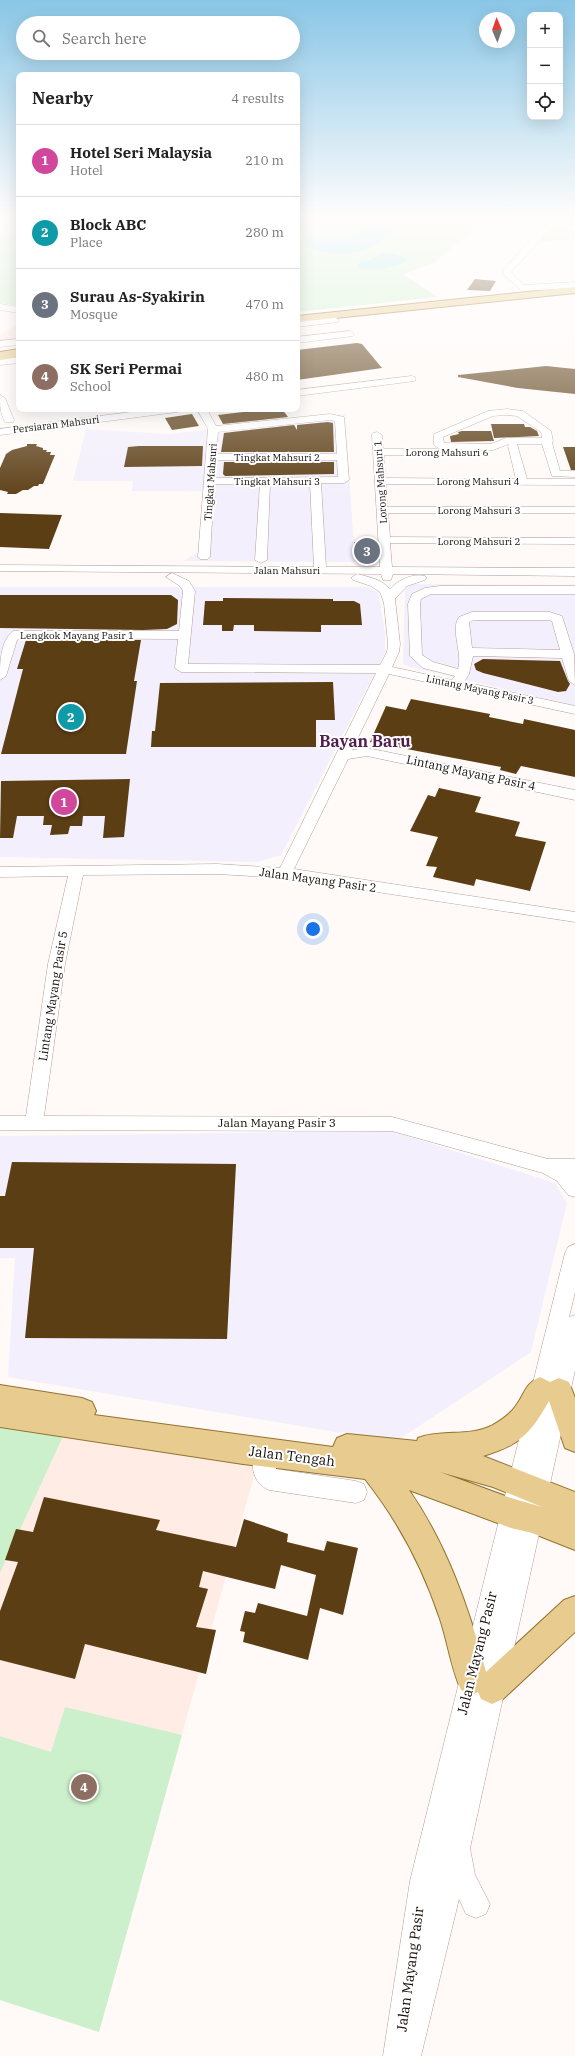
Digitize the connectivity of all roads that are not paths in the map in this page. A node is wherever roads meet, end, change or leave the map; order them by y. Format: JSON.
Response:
{"nodes":[{"id":1,"x":317,"y":312,"type":"edge"},
{"id":2,"x":357,"y":312,"type":"edge"},
{"id":3,"x":300,"y":314,"type":"edge"},
{"id":4,"x":300,"y":318,"type":"edge"},
{"id":5,"x":335,"y":320,"type":"dead end"},
{"id":6,"x":300,"y":324,"type":"edge"},
{"id":7,"x":350,"y":334,"type":"dead end"},
{"id":8,"x":300,"y":340,"type":"edge"},
{"id":9,"x":16,"y":342,"type":"edge"},
{"id":10,"x":0,"y":344,"type":"edge"},
{"id":11,"x":16,"y":348,"type":"edge"},
{"id":12,"x":0,"y":351,"type":"edge"},
{"id":13,"x":16,"y":353,"type":"edge"},
{"id":14,"x":0,"y":356,"type":"edge"},
{"id":15,"x":16,"y":360,"type":"edge"},
{"id":16,"x":0,"y":362,"type":"edge"},
{"id":17,"x":410,"y":377,"type":"dead end"},
{"id":18,"x":300,"y":392,"type":"edge"},
{"id":19,"x":0,"y":398,"type":"edge"},
{"id":20,"x":78,"y":412,"type":"edge"},
{"id":21,"x":153,"y":412,"type":"edge"},
{"id":22,"x":204,"y":412,"type":"edge"},
{"id":23,"x":8,"y":420,"type":"edge"},
{"id":24,"x":82,"y":421,"type":"junction"},
{"id":25,"x":213,"y":429,"type":"junction"},
{"id":26,"x":2,"y":432,"type":"edge"},
{"id":27,"x":377,"y":435,"type":"dead end"},
{"id":28,"x":546,"y":441,"type":"junction"},
{"id":29,"x":379,"y":452,"type":"junction"},
{"id":30,"x":211,"y":457,"type":"junction"},
{"id":31,"x":342,"y":457,"type":"junction"},
{"id":32,"x":575,"y":474,"type":"edge"},
{"id":33,"x":315,"y":480,"type":"junction"},
{"id":34,"x":210,"y":481,"type":"junction"},
{"id":35,"x":265,"y":481,"type":"junction"},
{"id":36,"x":380,"y":481,"type":"junction"},
{"id":37,"x":522,"y":481,"type":"junction"},
{"id":38,"x":575,"y":482,"type":"edge"},
{"id":39,"x":382,"y":510,"type":"junction"},
{"id":40,"x":575,"y":510,"type":"edge"},
{"id":41,"x":384,"y":540,"type":"junction"},
{"id":42,"x":575,"y":541,"type":"edge"},
{"id":43,"x":205,"y":558,"type":"junction"},
{"id":44,"x":261,"y":560,"type":"junction"},
{"id":45,"x":320,"y":565,"type":"junction"},
{"id":46,"x":0,"y":568,"type":"edge"},
{"id":47,"x":183,"y":570,"type":"junction"},
{"id":48,"x":226,"y":570,"type":"junction"},
{"id":49,"x":575,"y":572,"type":"edge"},
{"id":50,"x":387,"y":574,"type":"junction"},
{"id":51,"x":0,"y":575,"type":"edge"},
{"id":52,"x":172,"y":577,"type":"junction"},
{"id":53,"x":213,"y":577,"type":"junction"},
{"id":54,"x":357,"y":578,"type":"junction"},
{"id":55,"x":421,"y":578,"type":"junction"},
{"id":56,"x":575,"y":579,"type":"edge"},
{"id":57,"x":196,"y":584,"type":"junction"},
{"id":58,"x":575,"y":590,"type":"edge"},
{"id":59,"x":390,"y":597,"type":"junction"},
{"id":60,"x":184,"y":635,"type":"junction"},
{"id":61,"x":393,"y":652,"type":"junction"},
{"id":62,"x":467,"y":652,"type":"junction"},
{"id":63,"x":568,"y":654,"type":"junction"},
{"id":64,"x":351,"y":668,"type":"junction"},
{"id":65,"x":385,"y":669,"type":"junction"},
{"id":66,"x":0,"y":676,"type":"edge"},
{"id":67,"x":460,"y":679,"type":"junction"},
{"id":68,"x":575,"y":681,"type":"edge"},
{"id":69,"x":377,"y":686,"type":"junction"},
{"id":70,"x":575,"y":710,"type":"edge"},
{"id":71,"x":350,"y":741,"type":"junction"},
{"id":72,"x":367,"y":752,"type":"junction"},
{"id":73,"x":343,"y":755,"type":"junction"},
{"id":74,"x":575,"y":795,"type":"edge"},
{"id":75,"x":77,"y":870,"type":"junction"},
{"id":76,"x":124,"y":870,"type":"junction"},
{"id":77,"x":8,"y":871,"type":"edge"},
{"id":78,"x":285,"y":873,"type":"junction"},
{"id":79,"x":69,"y":897,"type":"junction"},
{"id":80,"x":575,"y":917,"type":"edge"},
{"id":81,"x":0,"y":1123,"type":"edge"},
{"id":82,"x":34,"y":1123,"type":"junction"},
{"id":83,"x":548,"y":1167,"type":"junction"},
{"id":84,"x":575,"y":1167,"type":"edge"},
{"id":85,"x":575,"y":1189,"type":"edge"},
{"id":86,"x":575,"y":1253,"type":"edge"},
{"id":87,"x":575,"y":1324,"type":"edge"},
{"id":88,"x":550,"y":1390,"type":"junction"},
{"id":89,"x":0,"y":1398,"type":"edge"},
{"id":90,"x":0,"y":1414,"type":"edge"},
{"id":91,"x":575,"y":1438,"type":"edge"},
{"id":92,"x":265,"y":1445,"type":"junction"},
{"id":93,"x":370,"y":1458,"type":"junction"},
{"id":94,"x":528,"y":1487,"type":"junction"},
{"id":95,"x":356,"y":1492,"type":"dead end"},
{"id":96,"x":575,"y":1507,"type":"edge"},
{"id":97,"x":521,"y":1516,"type":"junction"},
{"id":98,"x":575,"y":1535,"type":"edge"},
{"id":99,"x":575,"y":1611,"type":"edge"},
{"id":100,"x":482,"y":1684,"type":"junction"},
{"id":101,"x":457,"y":1844,"type":"junction"},
{"id":102,"x":476,"y":1904,"type":"dead end"},
{"id":103,"x":397,"y":2056,"type":"edge"},
{"id":104,"x":407,"y":2056,"type":"edge"}],
"edges":[{"from":1,"to":3,"type":"main road"},
{"from":2,"to":4,"type":"main road"},
{"from":5,"to":6,"type":"street"},
{"from":7,"to":8,"type":"street"},
{"from":9,"to":10,"type":"street"},
{"from":11,"to":12,"type":"main road"},
{"from":13,"to":14,"type":"main road"},
{"from":15,"to":16,"type":"street"},
{"from":17,"to":18,"type":"street"},
{"from":19,"to":23,"type":"street"},
{"from":20,"to":24,"type":"street"},
{"from":21,"to":24,"type":"street","name":"Persiaran Mahsuri"},
{"from":22,"to":25,"type":"street","name":"Tingkat Mahsuri"},
{"from":24,"to":26,"type":"street","name":"Persiaran Mahsuri"},
{"from":25,"to":30,"type":"street","name":"Tingkat Mahsuri"},
{"from":25,"to":31,"type":"street"},
{"from":27,"to":29,"type":"street","name":"Lorong Mahsuri 1"},
{"from":28,"to":28,"type":"street"},
{"from":28,"to":32,"type":"street"},
{"from":29,"to":36,"type":"street","name":"Lorong Mahsuri 1"},
{"from":29,"to":37,"type":"street","name":"Lorong Mahsuri 6"},
{"from":30,"to":31,"type":"street","name":"Tingkat Mahsuri 2"},
{"from":30,"to":34,"type":"street","name":"Tingkat Mahsuri"},
{"from":31,"to":33,"type":"street","name":"Tingkat Mahsuri 3"},
{"from":33,"to":35,"type":"street","name":"Tingkat Mahsuri 3"},
{"from":33,"to":45,"type":"street"},
{"from":34,"to":35,"type":"street","name":"Tingkat Mahsuri 3"},
{"from":34,"to":43,"type":"street","name":"Tingkat Mahsuri"},
{"from":35,"to":44,"type":"street"},
{"from":36,"to":37,"type":"street","name":"Lorong Mahsuri 4"},
{"from":36,"to":39,"type":"street","name":"Lorong Mahsuri 1"},
{"from":37,"to":38,"type":"street","name":"Lorong Mahsuri 4"},
{"from":39,"to":40,"type":"street","name":"Lorong Mahsuri 3"},
{"from":39,"to":41,"type":"street","name":"Lorong Mahsuri 1"},
{"from":41,"to":42,"type":"street","name":"Lorong Mahsuri 2"},
{"from":41,"to":50,"type":"street","name":"Lorong Mahsuri 1"},
{"from":43,"to":44,"type":"street"},
{"from":43,"to":47,"type":"street"},
{"from":43,"to":48,"type":"street"},
{"from":44,"to":45,"type":"street"},
{"from":45,"to":48,"type":"street","name":"Jalan Mahsuri"},
{"from":45,"to":50,"type":"street","name":"Jalan Mahsuri"},
{"from":46,"to":47,"type":"street","name":"Jalan Mahsuri"},
{"from":47,"to":48,"type":"street","name":"Jalan Mahsuri"},
{"from":49,"to":50,"type":"street","name":"Jalan Mahsuri"},
{"from":50,"to":54,"type":"street","name":"Jalan Mahsuri"},
{"from":50,"to":55,"type":"street","name":"Jalan Mahsuri"},
{"from":51,"to":52,"type":"street","name":"Jalan Mahsuri"},
{"from":52,"to":53,"type":"street","name":"Jalan Mahsuri"},
{"from":52,"to":57,"type":"street"},
{"from":53,"to":54,"type":"street","name":"Jalan Mahsuri"},
{"from":53,"to":57,"type":"street"},
{"from":54,"to":59,"type":"street"},
{"from":55,"to":56,"type":"street","name":"Jalan Mahsuri"},
{"from":55,"to":59,"type":"street"},
{"from":57,"to":60,"type":"street"},
{"from":58,"to":67,"type":"street"},
{"from":59,"to":61,"type":"street"},
{"from":60,"to":64,"type":"street"},
{"from":60,"to":66,"type":"street","name":"Lengkok Mayang Pasir 1"},
{"from":61,"to":64,"type":"street"},
{"from":61,"to":65,"type":"street"},
{"from":62,"to":63,"type":"street"},
{"from":62,"to":63,"type":"street"},
{"from":62,"to":67,"type":"street"},
{"from":63,"to":68,"type":"street"},
{"from":64,"to":65,"type":"street","name":"Lintang Mayang Pasir 3"},
{"from":64,"to":69,"type":"street"},
{"from":65,"to":67,"type":"street","name":"Lintang Mayang Pasir 3"},
{"from":65,"to":69,"type":"street"},
{"from":67,"to":70,"type":"street","name":"Lintang Mayang Pasir 3"},
{"from":69,"to":71,"type":"street"},
{"from":71,"to":72,"type":"street","name":"Lintang Mayang Pasir 4"},
{"from":71,"to":73,"type":"street"},
{"from":72,"to":73,"type":"street","name":"Lintang Mayang Pasir 4"},
{"from":72,"to":74,"type":"street","name":"Lintang Mayang Pasir 4"},
{"from":73,"to":78,"type":"street"},
{"from":75,"to":76,"type":"street","name":"Jalan Mayang Pasir 2"},
{"from":75,"to":77,"type":"street","name":"Jalan Mayang Pasir 2"},
{"from":75,"to":79,"type":"street","name":"Lintang Mayang Pasir 5"},
{"from":76,"to":78,"type":"street","name":"Jalan Mayang Pasir 2"},
{"from":76,"to":79,"type":"street"},
{"from":77,"to":79,"type":"street"},
{"from":78,"to":80,"type":"street","name":"Jalan Mayang Pasir 2"},
{"from":79,"to":82,"type":"street","name":"Lintang Mayang Pasir 5"},
{"from":81,"to":82,"type":"street","name":"Jalan Mayang Pasir 3"},
{"from":82,"to":83,"type":"street","name":"Jalan Mayang Pasir 3"},
{"from":83,"to":84,"type":"street","name":"Jalan Mayang Pasir 3"},
{"from":83,"to":85,"type":"street","name":"Jalan Mayang Pasir 3"},
{"from":86,"to":88,"type":"street","name":"Jalan Mayang Pasir"},
{"from":87,"to":88,"type":"street","name":"Jalan Mayang Pasir"},
{"from":88,"to":91,"type":"main road"},
{"from":88,"to":93,"type":"main road"},
{"from":88,"to":94,"type":"street","name":"Jalan Mayang Pasir"},
{"from":89,"to":92,"type":"main road","name":"Jalan Tengah"},
{"from":90,"to":92,"type":"main road","name":"Jalan Tengah"},
{"from":92,"to":93,"type":"main road","name":"Jalan Tengah"},
{"from":92,"to":95,"type":"street"},
{"from":93,"to":94,"type":"main road","name":"Jalan Tengah"},
{"from":93,"to":97,"type":"main road","name":"Jalan Tengah"},
{"from":93,"to":100,"type":"main road"},
{"from":94,"to":96,"type":"main road","name":"Jalan Tengah"},
{"from":94,"to":97,"type":"street","name":"Jalan Mayang Pasir"},
{"from":97,"to":98,"type":"main road","name":"Jalan Tengah"},
{"from":97,"to":100,"type":"street","name":"Jalan Mayang Pasir"},
{"from":99,"to":100,"type":"main road"},
{"from":100,"to":101,"type":"street","name":"Jalan Mayang Pasir"},
{"from":100,"to":103,"type":"street","name":"Jalan Mayang Pasir"},
{"from":101,"to":102,"type":"street"},
{"from":101,"to":104,"type":"street","name":"Jalan Mayang Pasir"}]}
